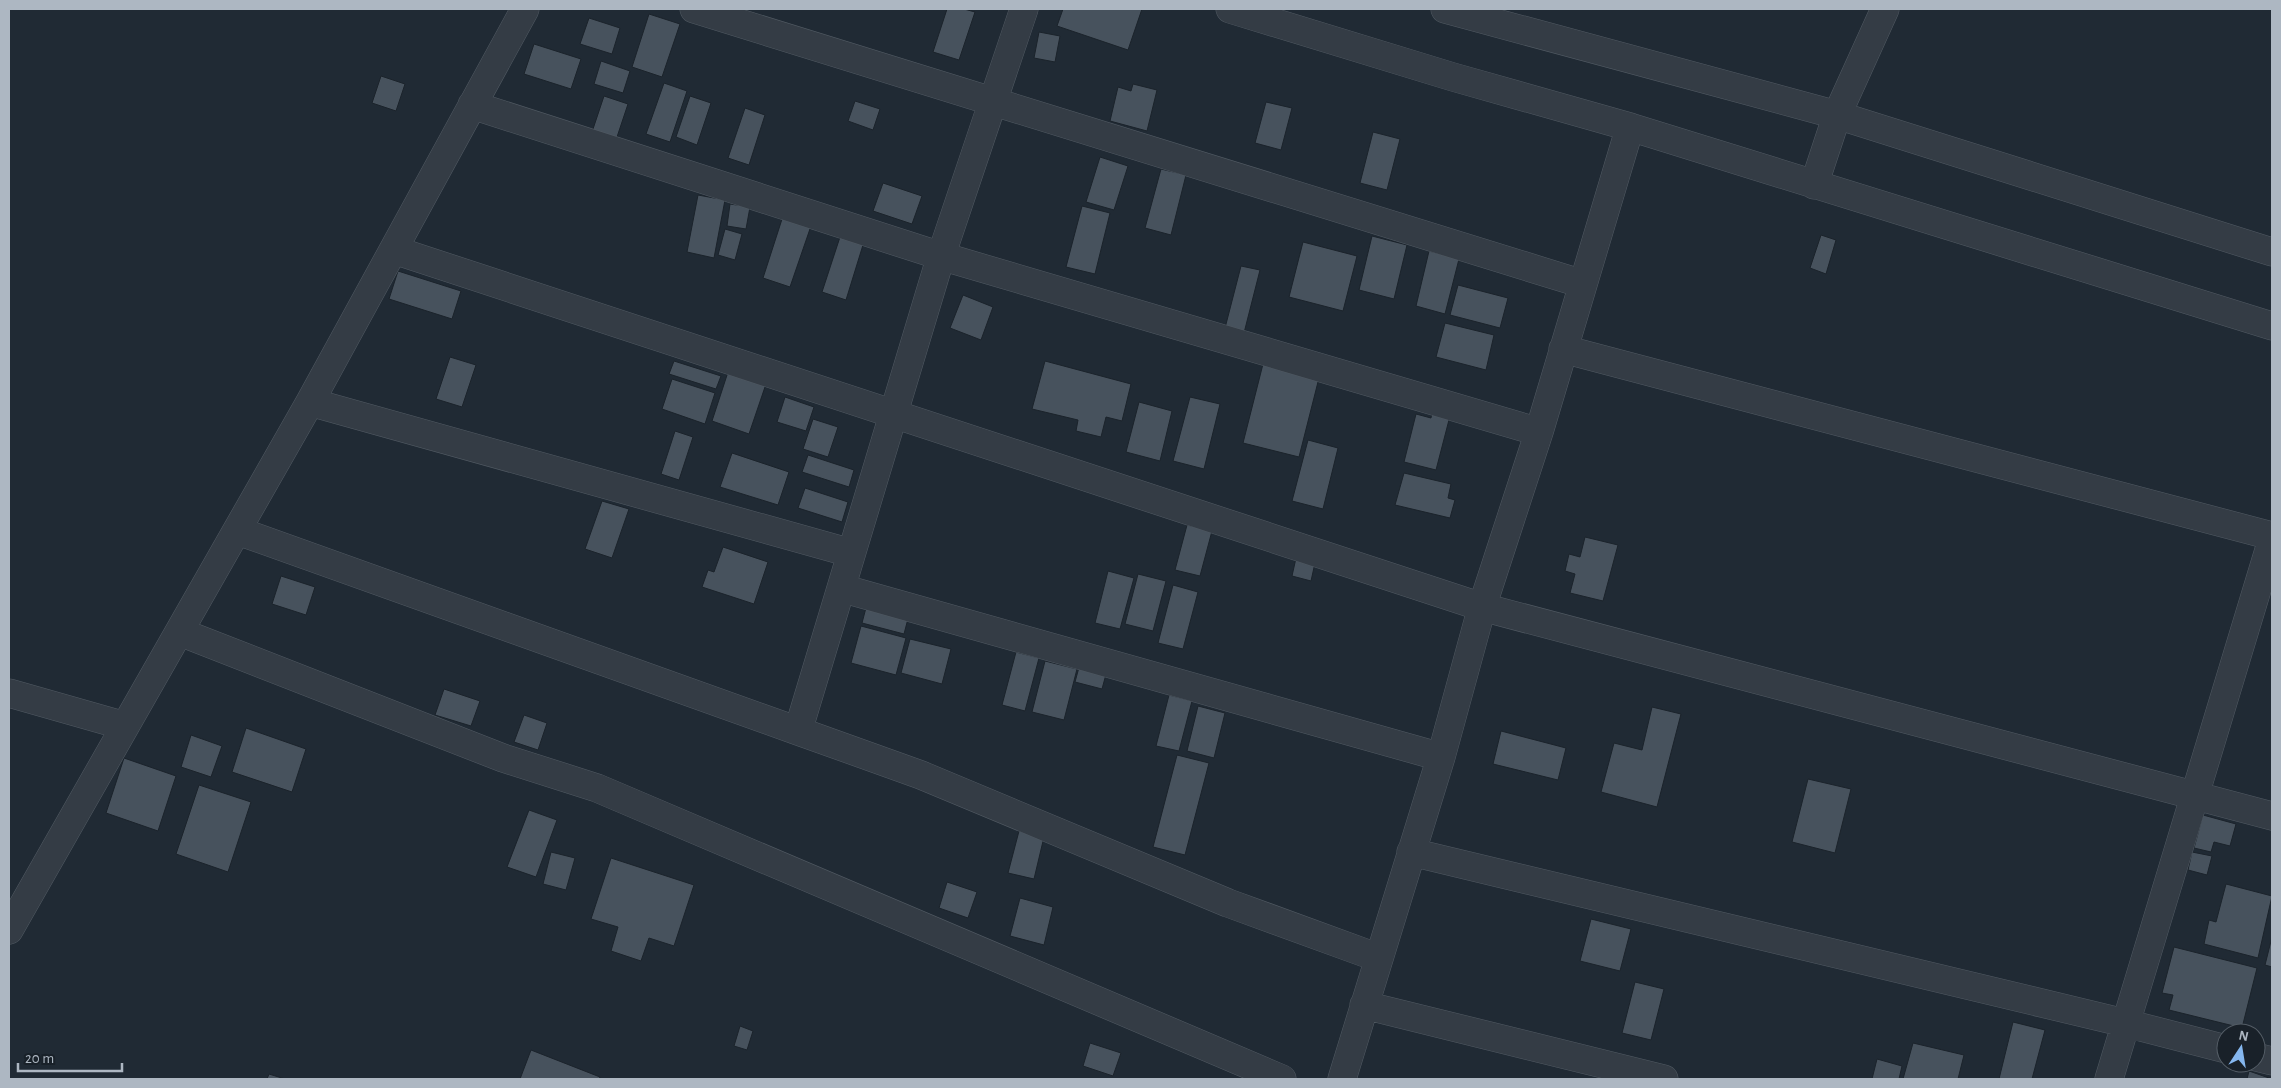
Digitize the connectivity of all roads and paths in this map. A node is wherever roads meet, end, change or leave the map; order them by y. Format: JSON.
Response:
{"nodes":[{"id":1,"x":525,"y":9,"type":"edge"},
{"id":2,"x":694,"y":9,"type":"edge"},
{"id":3,"x":1024,"y":9,"type":"edge"},
{"id":4,"x":1230,"y":9,"type":"edge"},
{"id":5,"x":1445,"y":9,"type":"edge"},
{"id":6,"x":1885,"y":9,"type":"edge"},
{"id":7,"x":994,"y":100,"type":"junction"},
{"id":8,"x":472,"y":105,"type":"junction"},
{"id":9,"x":1837,"y":115,"type":"junction"},
{"id":10,"x":1630,"y":127,"type":"junction"},
{"id":11,"x":1814,"y":186,"type":"junction"},
{"id":12,"x":394,"y":250,"type":"junction"},
{"id":13,"x":2272,"y":252,"type":"edge"},
{"id":14,"x":941,"y":256,"type":"junction"},
{"id":15,"x":1583,"y":284,"type":"junction"},
{"id":16,"x":2272,"y":326,"type":"edge"},
{"id":17,"x":1564,"y":349,"type":"junction"},
{"id":18,"x":310,"y":402,"type":"junction"},
{"id":19,"x":894,"y":413,"type":"junction"},
{"id":20,"x":1539,"y":432,"type":"junction"},
{"id":21,"x":238,"y":531,"type":"junction"},
{"id":22,"x":2272,"y":536,"type":"edge"},
{"id":23,"x":2272,"y":540,"type":"edge"},
{"id":24,"x":851,"y":553,"type":"junction"},
{"id":25,"x":2267,"y":577,"type":"edge"},
{"id":26,"x":841,"y":588,"type":"junction"},
{"id":27,"x":1482,"y":607,"type":"junction"},
{"id":28,"x":180,"y":632,"type":"junction"},
{"id":29,"x":9,"y":693,"type":"edge"},
{"id":30,"x":125,"y":726,"type":"junction"},
{"id":31,"x":798,"y":731,"type":"junction"},
{"id":32,"x":1441,"y":757,"type":"junction"},
{"id":33,"x":2193,"y":795,"type":"junction"},
{"id":34,"x":2272,"y":816,"type":"edge"},
{"id":35,"x":1411,"y":852,"type":"junction"},
{"id":36,"x":9,"y":930,"type":"edge"},
{"id":37,"x":1379,"y":958,"type":"junction"},
{"id":38,"x":1364,"y":1005,"type":"junction"},
{"id":39,"x":2125,"y":1023,"type":"junction"},
{"id":40,"x":2216,"y":1046,"type":"edge"},
{"id":41,"x":1282,"y":1079,"type":"edge"},
{"id":42,"x":1342,"y":1079,"type":"edge"},
{"id":43,"x":1664,"y":1079,"type":"edge"},
{"id":44,"x":2109,"y":1079,"type":"edge"}],
"edges":[{"from":1,"to":8,"type":"street"},
{"from":2,"to":7,"type":"street"},
{"from":3,"to":7,"type":"street"},
{"from":4,"to":10,"type":"street"},
{"from":5,"to":9,"type":"street"},
{"from":6,"to":9,"type":"street"},
{"from":7,"to":14,"type":"street"},
{"from":7,"to":15,"type":"street"},
{"from":8,"to":12,"type":"street"},
{"from":8,"to":14,"type":"street"},
{"from":9,"to":11,"type":"street"},
{"from":9,"to":13,"type":"street"},
{"from":10,"to":11,"type":"street"},
{"from":10,"to":15,"type":"street"},
{"from":11,"to":16,"type":"street"},
{"from":12,"to":18,"type":"street"},
{"from":12,"to":19,"type":"street"},
{"from":14,"to":19,"type":"street"},
{"from":14,"to":20,"type":"street"},
{"from":15,"to":17,"type":"street"},
{"from":17,"to":20,"type":"street"},
{"from":17,"to":22,"type":"street"},
{"from":18,"to":21,"type":"street"},
{"from":18,"to":24,"type":"street"},
{"from":19,"to":24,"type":"street"},
{"from":19,"to":27,"type":"street"},
{"from":20,"to":27,"type":"street"},
{"from":21,"to":28,"type":"street"},
{"from":21,"to":31,"type":"street"},
{"from":23,"to":25,"type":"street"},
{"from":24,"to":26,"type":"street"},
{"from":25,"to":33,"type":"street"},
{"from":26,"to":31,"type":"street"},
{"from":26,"to":32,"type":"street"},
{"from":27,"to":32,"type":"street"},
{"from":27,"to":33,"type":"street"},
{"from":28,"to":30,"type":"street"},
{"from":28,"to":41,"type":"street"},
{"from":29,"to":30,"type":"street"},
{"from":30,"to":36,"type":"street"},
{"from":31,"to":37,"type":"street"},
{"from":32,"to":35,"type":"street"},
{"from":33,"to":34,"type":"street"},
{"from":33,"to":39,"type":"street"},
{"from":35,"to":37,"type":"street"},
{"from":35,"to":39,"type":"street"},
{"from":37,"to":38,"type":"street"},
{"from":38,"to":42,"type":"street"},
{"from":38,"to":43,"type":"street"},
{"from":39,"to":40,"type":"street"},
{"from":39,"to":44,"type":"street"}]}
